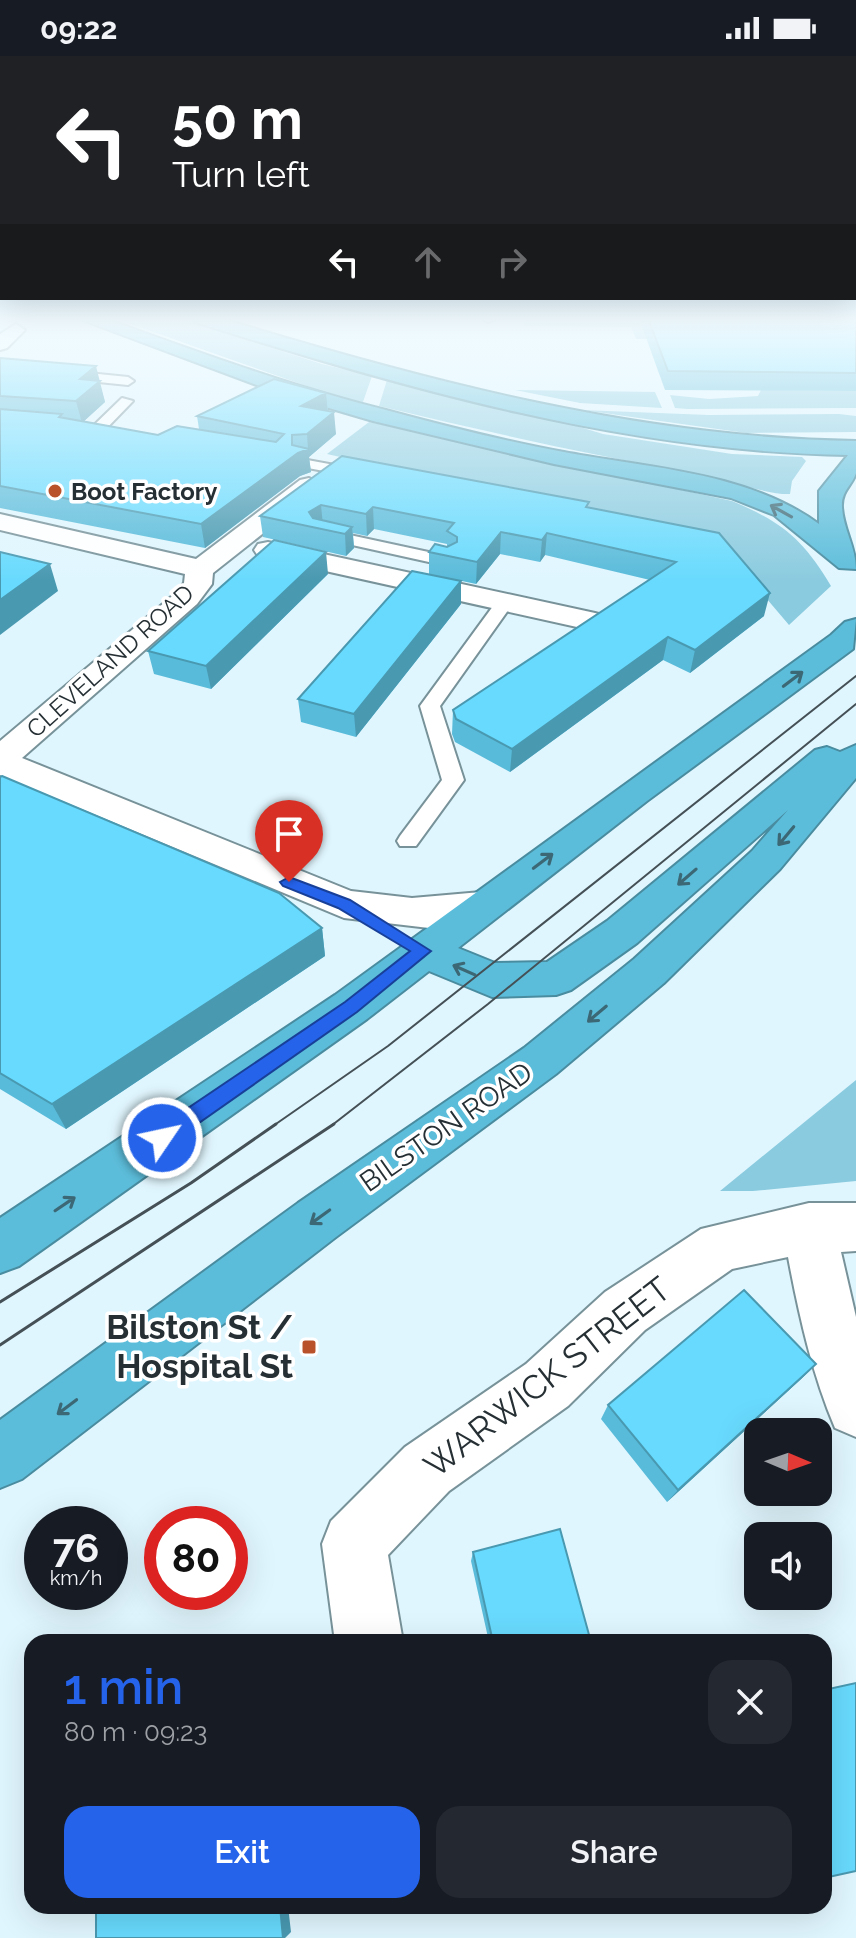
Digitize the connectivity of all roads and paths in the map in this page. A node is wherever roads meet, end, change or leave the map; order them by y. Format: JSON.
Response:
{"nodes":[{"id":1,"x":123,"y":406,"type":"edge"},
{"id":2,"x":345,"y":406,"type":"edge"},
{"id":3,"x":530,"y":406,"type":"edge"},
{"id":4,"x":80,"y":430,"type":"edge"},
{"id":5,"x":856,"y":448,"type":"edge"},
{"id":6,"x":856,"y":460,"type":"edge"},
{"id":7,"x":302,"y":463,"type":"edge"},
{"id":8,"x":329,"y":475,"type":"joint"},
{"id":9,"x":0,"y":522,"type":"edge"},
{"id":10,"x":322,"y":534,"type":"edge"},
{"id":11,"x":234,"y":542,"type":"junction"},
{"id":12,"x":399,"y":551,"type":"junction"},
{"id":13,"x":447,"y":561,"type":"edge"},
{"id":14,"x":850,"y":563,"type":"edge"},
{"id":15,"x":199,"y":570,"type":"junction"},
{"id":16,"x":378,"y":574,"type":"junction"},
{"id":17,"x":505,"y":602,"type":"junction"},
{"id":18,"x":595,"y":622,"type":"edge"},
{"id":19,"x":856,"y":628,"type":"edge"},
{"id":20,"x":856,"y":740,"type":"edge"},
{"id":21,"x":856,"y":756,"type":"edge"},
{"id":22,"x":0,"y":760,"type":"edge"},
{"id":23,"x":408,"y":841,"type":"dead end"},
{"id":24,"x":344,"y":904,"type":"junction"},
{"id":25,"x":481,"y":907,"type":"junction"},
{"id":26,"x":423,"y":951,"type":"junction"},
{"id":27,"x":833,"y":1227,"type":"edge"},
{"id":28,"x":0,"y":1248,"type":"edge"},
{"id":29,"x":856,"y":1407,"type":"edge"},
{"id":30,"x":0,"y":1457,"type":"edge"},
{"id":31,"x":368,"y":1634,"type":"edge"}],
"edges":[{"from":1,"to":4,"type":"lane"},
{"from":14,"to":2,"type":"highway","one_way":true},
{"from":3,"to":5,"type":"highway"},
{"from":6,"to":14,"type":"highway"},
{"from":7,"to":8,"type":"lane"},
{"from":8,"to":11,"type":"street","name":"CLEVELAND ROAD"},
{"from":9,"to":15,"type":"street"},
{"from":10,"to":12,"type":"lane"},
{"from":11,"to":15,"type":"street","name":"CLEVELAND ROAD"},
{"from":11,"to":16,"type":"street"},
{"from":12,"to":13,"type":"lane"},
{"from":12,"to":16,"type":"lane"},
{"from":15,"to":22,"type":"street","name":"CLEVELAND ROAD"},
{"from":16,"to":17,"type":"street"},
{"from":17,"to":18,"type":"street"},
{"from":17,"to":23,"type":"lane"},
{"from":25,"to":19,"type":"highway","one_way":true},
{"from":20,"to":26,"type":"highway","one_way":true},
{"from":21,"to":30,"type":"highway","name":"BILSTON ROAD","one_way":true},
{"from":22,"to":24,"type":"street"},
{"from":24,"to":25,"type":"street"},
{"from":24,"to":26,"type":"street"},
{"from":25,"to":26,"type":"highway"},
{"from":28,"to":26,"type":"highway","one_way":true},
{"from":27,"to":29,"type":"street"},
{"from":27,"to":31,"type":"street","name":"WARWICK STREET"}]}
